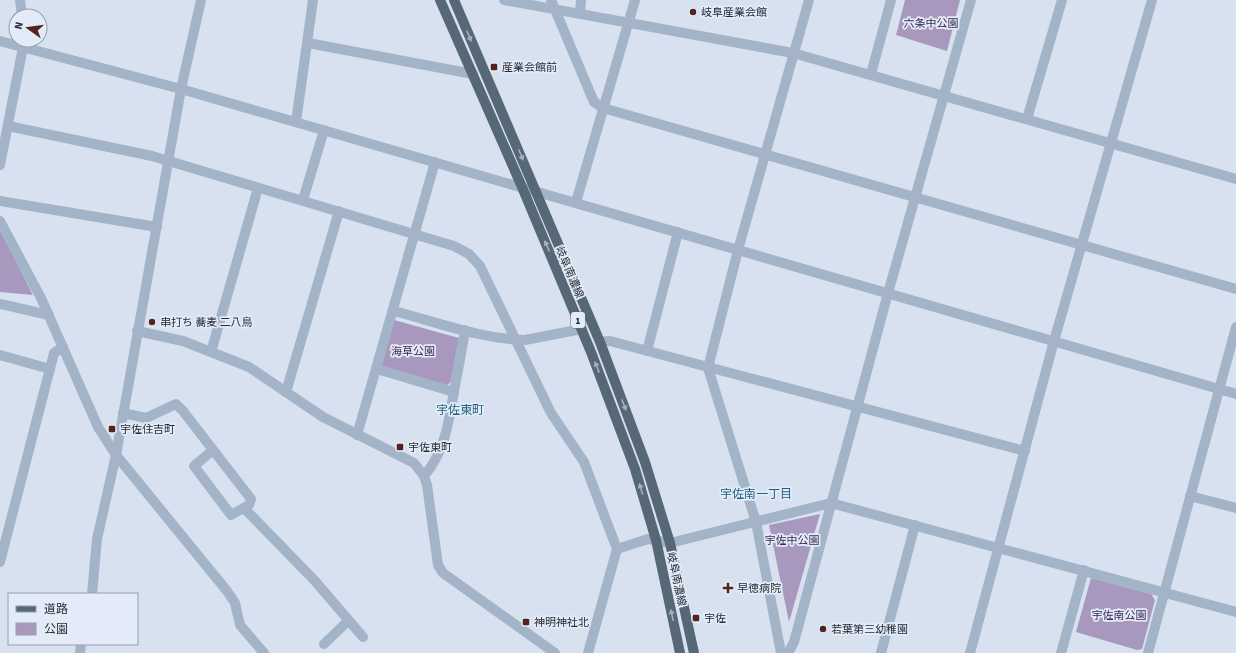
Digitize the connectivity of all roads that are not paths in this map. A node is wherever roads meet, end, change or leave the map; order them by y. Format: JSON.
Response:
{"nodes":[{"id":1,"x":202,"y":0,"type":"edge"},
{"id":2,"x":313,"y":0,"type":"edge"},
{"id":3,"x":440,"y":0,"type":"edge"},
{"id":4,"x":454,"y":0,"type":"edge"},
{"id":5,"x":504,"y":0,"type":"edge"},
{"id":6,"x":581,"y":0,"type":"edge"},
{"id":7,"x":635,"y":0,"type":"edge"},
{"id":8,"x":809,"y":0,"type":"edge"},
{"id":9,"x":891,"y":0,"type":"edge"},
{"id":10,"x":971,"y":0,"type":"edge"},
{"id":11,"x":1062,"y":0,"type":"edge"},
{"id":12,"x":1152,"y":0,"type":"edge"},
{"id":13,"x":552,"y":4,"type":"edge"},
{"id":14,"x":580,"y":14,"type":"junction"},
{"id":15,"x":628,"y":22,"type":"junction"},
{"id":16,"x":308,"y":43,"type":"junction"},
{"id":17,"x":23,"y":48,"type":"edge"},
{"id":18,"x":38,"y":48,"type":"edge"},
{"id":19,"x":793,"y":53,"type":"junction"},
{"id":20,"x":473,"y":74,"type":"junction"},
{"id":21,"x":871,"y":74,"type":"junction"},
{"id":22,"x":181,"y":89,"type":"junction"},
{"id":23,"x":945,"y":96,"type":"junction"},
{"id":24,"x":603,"y":108,"type":"junction"},
{"id":25,"x":1028,"y":119,"type":"junction"},
{"id":26,"x":296,"y":122,"type":"junction"},
{"id":27,"x":8,"y":126,"type":"junction"},
{"id":28,"x":324,"y":130,"type":"junction"},
{"id":29,"x":1110,"y":143,"type":"junction"},
{"id":30,"x":765,"y":154,"type":"junction"},
{"id":31,"x":168,"y":161,"type":"junction"},
{"id":32,"x":435,"y":162,"type":"junction"},
{"id":33,"x":0,"y":165,"type":"edge"},
{"id":34,"x":1236,"y":179,"type":"edge"},
{"id":35,"x":522,"y":187,"type":"junction"},
{"id":36,"x":258,"y":188,"type":"junction"},
{"id":37,"x":536,"y":191,"type":"junction"},
{"id":38,"x":916,"y":198,"type":"junction"},
{"id":39,"x":303,"y":200,"type":"junction"},
{"id":40,"x":0,"y":201,"type":"edge"},
{"id":41,"x":576,"y":202,"type":"junction"},
{"id":42,"x":339,"y":211,"type":"junction"},
{"id":43,"x":0,"y":220,"type":"edge"},
{"id":44,"x":157,"y":227,"type":"junction"},
{"id":45,"x":678,"y":232,"type":"junction"},
{"id":46,"x":414,"y":233,"type":"junction"},
{"id":47,"x":1081,"y":244,"type":"junction"},
{"id":48,"x":738,"y":250,"type":"junction"},
{"id":49,"x":1236,"y":289,"type":"edge"},
{"id":50,"x":888,"y":293,"type":"junction"},
{"id":51,"x":0,"y":304,"type":"edge"},
{"id":52,"x":394,"y":311,"type":"junction"},
{"id":53,"x":51,"y":320,"type":"junction"},
{"id":54,"x":1236,"y":327,"type":"edge"},
{"id":55,"x":582,"y":329,"type":"junction"},
{"id":56,"x":465,"y":330,"type":"junction"},
{"id":57,"x":137,"y":331,"type":"junction"},
{"id":58,"x":516,"y":339,"type":"junction"},
{"id":59,"x":1054,"y":341,"type":"junction"},
{"id":60,"x":600,"y":342,"type":"junction"},
{"id":61,"x":63,"y":348,"type":"junction"},
{"id":62,"x":647,"y":351,"type":"junction"},
{"id":63,"x":211,"y":352,"type":"junction"},
{"id":64,"x":0,"y":355,"type":"edge"},
{"id":65,"x":708,"y":368,"type":"junction"},
{"id":66,"x":50,"y":369,"type":"junction"},
{"id":67,"x":376,"y":369,"type":"junction"},
{"id":68,"x":1218,"y":389,"type":"junction"},
{"id":69,"x":286,"y":392,"type":"junction"},
{"id":70,"x":454,"y":392,"type":"junction"},
{"id":71,"x":1236,"y":394,"type":"edge"},
{"id":72,"x":858,"y":406,"type":"junction"},
{"id":73,"x":124,"y":413,"type":"junction"},
{"id":74,"x":357,"y":435,"type":"junction"},
{"id":75,"x":213,"y":450,"type":"junction"},
{"id":76,"x":1025,"y":451,"type":"junction"},
{"id":77,"x":116,"y":456,"type":"junction"},
{"id":78,"x":424,"y":476,"type":"junction"},
{"id":79,"x":1190,"y":496,"type":"junction"},
{"id":80,"x":831,"y":503,"type":"junction"},
{"id":81,"x":244,"y":508,"type":"junction"},
{"id":82,"x":1236,"y":508,"type":"edge"},
{"id":83,"x":756,"y":522,"type":"junction"},
{"id":84,"x":915,"y":525,"type":"junction"},
{"id":85,"x":656,"y":540,"type":"junction"},
{"id":86,"x":670,"y":543,"type":"junction"},
{"id":87,"x":999,"y":547,"type":"junction"},
{"id":88,"x":617,"y":549,"type":"junction"},
{"id":89,"x":0,"y":562,"type":"edge"},
{"id":90,"x":1084,"y":570,"type":"junction"},
{"id":91,"x":1164,"y":591,"type":"junction"},
{"id":92,"x":92,"y":593,"type":"edge"},
{"id":93,"x":1236,"y":612,"type":"edge"},
{"id":94,"x":348,"y":621,"type":"junction"},
{"id":95,"x":363,"y":636,"type":"dead end"},
{"id":96,"x":324,"y":644,"type":"dead end"},
{"id":97,"x":264,"y":653,"type":"edge"},
{"id":98,"x":555,"y":653,"type":"edge"},
{"id":99,"x":588,"y":653,"type":"edge"},
{"id":100,"x":680,"y":653,"type":"edge"},
{"id":101,"x":694,"y":653,"type":"edge"},
{"id":102,"x":781,"y":653,"type":"edge"},
{"id":103,"x":788,"y":653,"type":"edge"},
{"id":104,"x":881,"y":653,"type":"edge"},
{"id":105,"x":970,"y":653,"type":"edge"},
{"id":106,"x":1061,"y":653,"type":"edge"},
{"id":107,"x":1148,"y":653,"type":"edge"}],
"edges":[{"from":1,"to":22,"type":"street"},
{"from":2,"to":16,"type":"street"},
{"from":3,"to":20,"type":"main road","name":"岐阜南濃線","number":"1"},
{"from":4,"to":37,"type":"main road","name":"岐阜南濃線","number":"1","one_way":true},
{"from":5,"to":13,"type":"street"},
{"from":6,"to":14,"type":"street"},
{"from":7,"to":15,"type":"street"},
{"from":8,"to":19,"type":"street"},
{"from":9,"to":21,"type":"street"},
{"from":10,"to":23,"type":"street"},
{"from":11,"to":25,"type":"street"},
{"from":12,"to":29,"type":"street"},
{"from":13,"to":14,"type":"street"},
{"from":13,"to":24,"type":"street"},
{"from":14,"to":15,"type":"street"},
{"from":15,"to":19,"type":"street"},
{"from":15,"to":24,"type":"street"},
{"from":16,"to":20,"type":"street"},
{"from":16,"to":26,"type":"street"},
{"from":17,"to":27,"type":"street"},
{"from":18,"to":22,"type":"street"},
{"from":19,"to":21,"type":"street"},
{"from":19,"to":30,"type":"street"},
{"from":20,"to":35,"type":"main road","name":"岐阜南濃線","number":"1"},
{"from":21,"to":23,"type":"street"},
{"from":22,"to":26,"type":"street"},
{"from":22,"to":31,"type":"street"},
{"from":23,"to":25,"type":"street"},
{"from":23,"to":38,"type":"street"},
{"from":24,"to":30,"type":"street"},
{"from":24,"to":41,"type":"street"},
{"from":25,"to":29,"type":"street"},
{"from":26,"to":28,"type":"street"},
{"from":27,"to":31,"type":"street"},
{"from":27,"to":33,"type":"street"},
{"from":28,"to":32,"type":"street"},
{"from":28,"to":39,"type":"street"},
{"from":29,"to":34,"type":"street"},
{"from":29,"to":47,"type":"street"},
{"from":30,"to":38,"type":"street"},
{"from":30,"to":48,"type":"street"},
{"from":31,"to":36,"type":"street"},
{"from":31,"to":44,"type":"street"},
{"from":32,"to":35,"type":"street"},
{"from":32,"to":46,"type":"street"},
{"from":35,"to":37,"type":"street"},
{"from":55,"to":35,"type":"main road","name":"岐阜南濃線","number":"1","one_way":true},
{"from":36,"to":39,"type":"street"},
{"from":36,"to":63,"type":"street"},
{"from":37,"to":41,"type":"street"},
{"from":37,"to":60,"type":"main road","name":"岐阜南濃線","number":"1"},
{"from":38,"to":47,"type":"street"},
{"from":38,"to":50,"type":"street"},
{"from":39,"to":42,"type":"street"},
{"from":40,"to":44,"type":"street"},
{"from":41,"to":45,"type":"street"},
{"from":42,"to":46,"type":"street"},
{"from":42,"to":69,"type":"street"},
{"from":43,"to":53,"type":"street"},
{"from":44,"to":57,"type":"street"},
{"from":45,"to":48,"type":"street"},
{"from":45,"to":62,"type":"street"},
{"from":46,"to":52,"type":"street"},
{"from":46,"to":58,"type":"street"},
{"from":47,"to":49,"type":"street"},
{"from":47,"to":59,"type":"street"},
{"from":48,"to":50,"type":"street"},
{"from":48,"to":65,"type":"street"},
{"from":50,"to":59,"type":"street"},
{"from":50,"to":72,"type":"street"},
{"from":51,"to":53,"type":"street"},
{"from":52,"to":56,"type":"street"},
{"from":52,"to":67,"type":"street"},
{"from":53,"to":61,"type":"street"},
{"from":54,"to":68,"type":"street"},
{"from":55,"to":58,"type":"street"},
{"from":85,"to":55,"type":"main road","name":"岐阜南濃線","number":"1","one_way":true},
{"from":56,"to":58,"type":"street"},
{"from":56,"to":70,"type":"street"},
{"from":57,"to":63,"type":"street"},
{"from":57,"to":73,"type":"street"},
{"from":58,"to":88,"type":"street"},
{"from":59,"to":68,"type":"street"},
{"from":59,"to":76,"type":"street"},
{"from":60,"to":62,"type":"street"},
{"from":60,"to":86,"type":"main road","name":"岐阜南濃線","number":"1","one_way":true},
{"from":61,"to":66,"type":"street"},
{"from":61,"to":77,"type":"street"},
{"from":62,"to":65,"type":"street"},
{"from":63,"to":69,"type":"street"},
{"from":64,"to":66,"type":"street"},
{"from":65,"to":72,"type":"street"},
{"from":65,"to":83,"type":"street"},
{"from":66,"to":89,"type":"street"},
{"from":67,"to":70,"type":"street"},
{"from":67,"to":74,"type":"street"},
{"from":68,"to":71,"type":"street"},
{"from":68,"to":79,"type":"street"},
{"from":69,"to":74,"type":"street"},
{"from":70,"to":78,"type":"street"},
{"from":72,"to":76,"type":"street"},
{"from":72,"to":80,"type":"street"},
{"from":73,"to":75,"type":"street"},
{"from":73,"to":77,"type":"street"},
{"from":74,"to":78,"type":"street"},
{"from":75,"to":81,"type":"street"},
{"from":75,"to":81,"type":"street"},
{"from":76,"to":87,"type":"street"},
{"from":77,"to":92,"type":"street"},
{"from":77,"to":97,"type":"street"},
{"from":78,"to":98,"type":"street"},
{"from":79,"to":82,"type":"street"},
{"from":79,"to":91,"type":"street"},
{"from":80,"to":83,"type":"street"},
{"from":80,"to":84,"type":"street"},
{"from":80,"to":103,"type":"street"},
{"from":81,"to":94,"type":"street"},
{"from":83,"to":86,"type":"street"},
{"from":83,"to":102,"type":"street"},
{"from":84,"to":87,"type":"street"},
{"from":84,"to":104,"type":"street"},
{"from":85,"to":86,"type":"street"},
{"from":85,"to":88,"type":"street"},
{"from":100,"to":85,"type":"main road","name":"岐阜南濃線","number":"1","one_way":true},
{"from":86,"to":101,"type":"main road","name":"岐阜南濃線","number":"1"},
{"from":87,"to":90,"type":"street"},
{"from":87,"to":105,"type":"street"},
{"from":88,"to":99,"type":"street"},
{"from":90,"to":91,"type":"street"},
{"from":90,"to":106,"type":"street"},
{"from":91,"to":93,"type":"street"},
{"from":91,"to":107,"type":"street"},
{"from":94,"to":95,"type":"street"},
{"from":94,"to":96,"type":"street"}]}
